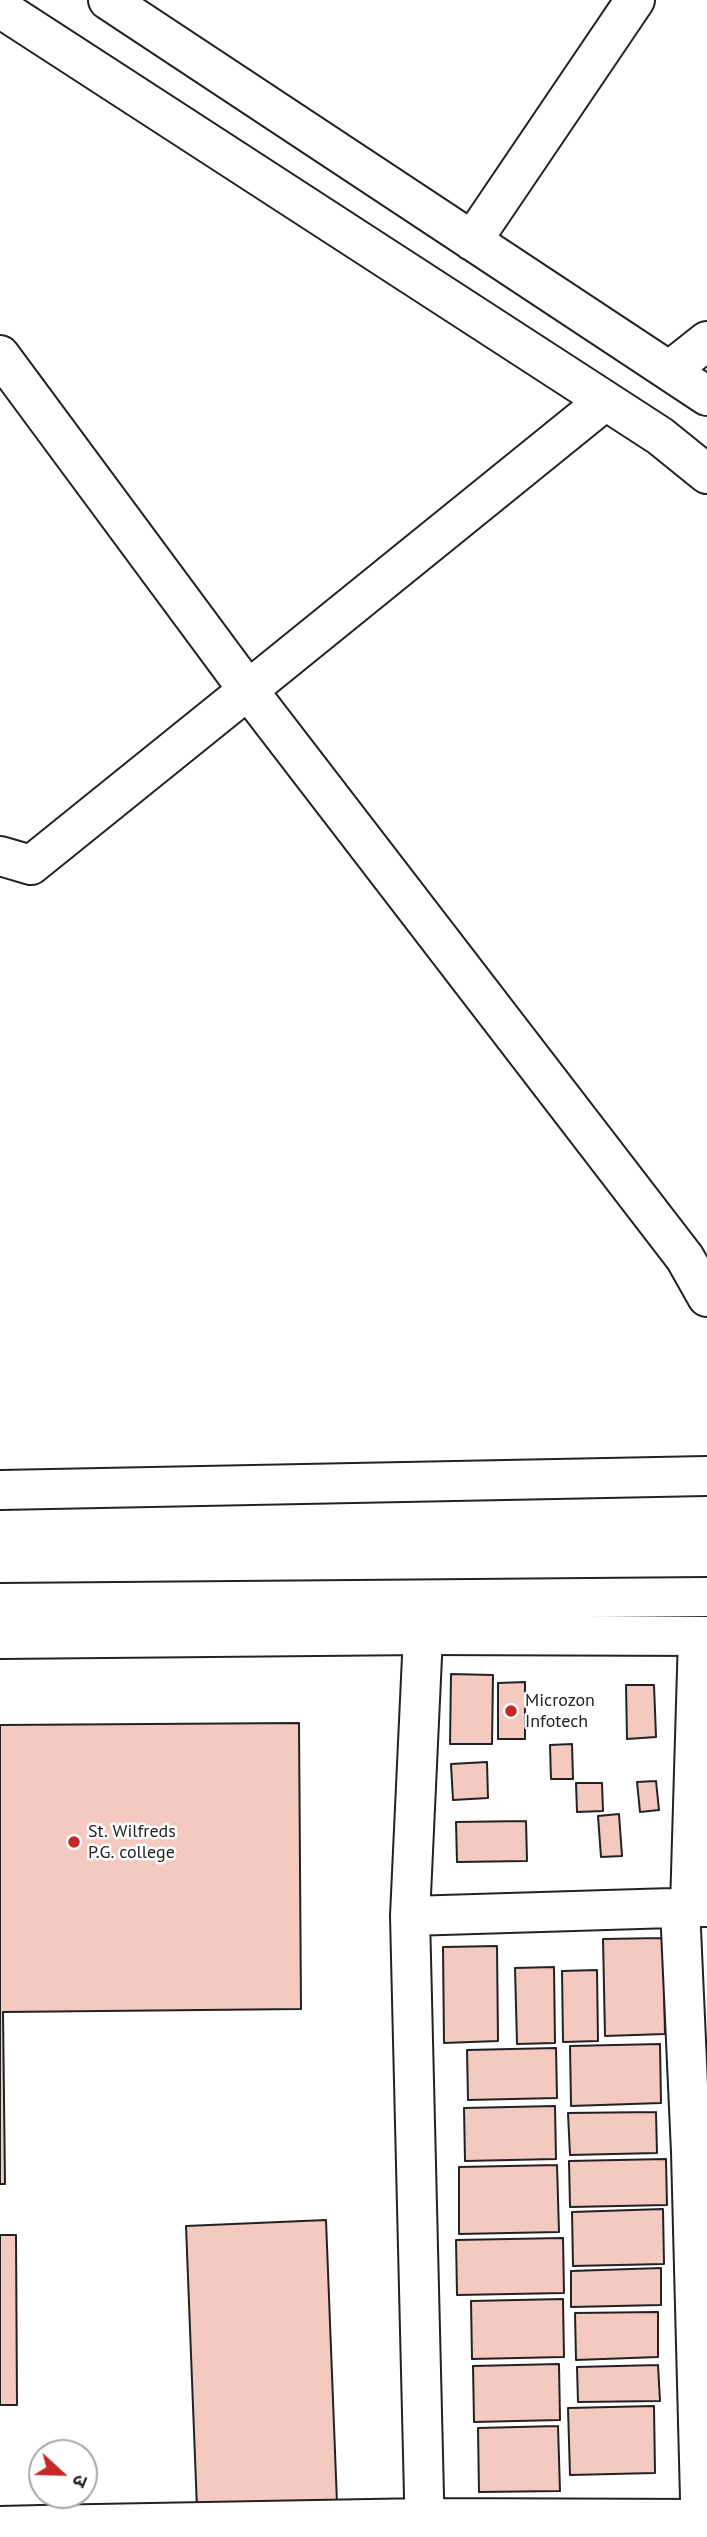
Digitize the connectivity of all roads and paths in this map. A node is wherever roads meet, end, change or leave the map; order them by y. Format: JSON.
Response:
{"nodes":[{"id":1,"x":108,"y":0,"type":"edge"},
{"id":2,"x":635,"y":0,"type":"edge"},
{"id":3,"x":0,"y":8,"type":"edge"},
{"id":4,"x":472,"y":241,"type":"junction"},
{"id":5,"x":707,"y":341,"type":"edge"},
{"id":6,"x":0,"y":355,"type":"edge"},
{"id":7,"x":669,"y":371,"type":"junction"},
{"id":8,"x":707,"y":396,"type":"edge"},
{"id":9,"x":605,"y":401,"type":"junction"},
{"id":10,"x":707,"y":474,"type":"edge"},
{"id":11,"x":248,"y":690,"type":"junction"},
{"id":12,"x":0,"y":856,"type":"edge"},
{"id":13,"x":707,"y":1297,"type":"edge"},
{"id":14,"x":707,"y":1476,"type":"edge"},
{"id":15,"x":0,"y":1490,"type":"edge"},
{"id":16,"x":707,"y":1597,"type":"edge"},
{"id":17,"x":0,"y":1603,"type":"edge"},
{"id":18,"x":426,"y":1618,"type":"junction"},
{"id":19,"x":702,"y":1636,"type":"edge"},
{"id":20,"x":0,"y":1639,"type":"edge"},
{"id":21,"x":692,"y":1907,"type":"edge"},
{"id":22,"x":410,"y":1916,"type":"junction"},
{"id":23,"x":699,"y":2152,"type":"edge"},
{"id":24,"x":0,"y":2526,"type":"edge"},
{"id":25,"x":425,"y":2527,"type":"edge"},
{"id":26,"x":701,"y":2528,"type":"edge"},
{"id":27,"x":41,"y":2531,"type":"edge"}],
"edges":[{"from":1,"to":4,"type":"main road"},
{"from":2,"to":4,"type":"main road"},
{"from":3,"to":9,"type":"main road"},
{"from":4,"to":7,"type":"main road"},
{"from":5,"to":7,"type":"main road"},
{"from":6,"to":11,"type":"main road"},
{"from":7,"to":8,"type":"main road"},
{"from":9,"to":10,"type":"main road"},
{"from":9,"to":11,"type":"main road"},
{"from":11,"to":12,"type":"main road"},
{"from":11,"to":13,"type":"main road"},
{"from":14,"to":15,"type":"main road"},
{"from":16,"to":18,"type":"main road"},
{"from":17,"to":18,"type":"main road"},
{"from":18,"to":19,"type":"main road"},
{"from":18,"to":20,"type":"main road"},
{"from":18,"to":22,"type":"main road"},
{"from":19,"to":21,"type":"main road"},
{"from":21,"to":22,"type":"main road"},
{"from":21,"to":23,"type":"main road"},
{"from":22,"to":25,"type":"main road"},
{"from":23,"to":26,"type":"main road"},
{"from":24,"to":27,"type":"main road"},
{"from":25,"to":26,"type":"main road"},
{"from":25,"to":27,"type":"main road"}]}
